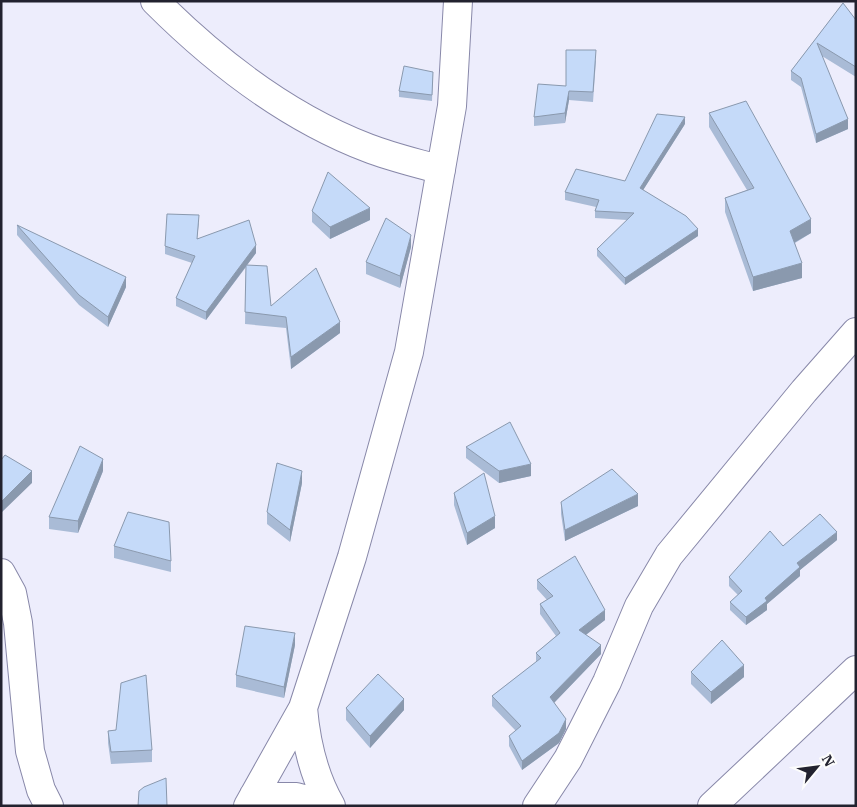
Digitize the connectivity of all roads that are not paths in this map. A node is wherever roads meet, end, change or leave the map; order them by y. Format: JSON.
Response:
{"nodes":[{"id":1,"x":155,"y":1,"type":"edge"},
{"id":2,"x":458,"y":1,"type":"edge"},
{"id":3,"x":441,"y":170,"type":"junction"},
{"id":4,"x":856,"y":332,"type":"edge"},
{"id":5,"x":1,"y":573,"type":"edge"},
{"id":6,"x":856,"y":670,"type":"edge"},
{"id":7,"x":303,"y":708,"type":"junction"},
{"id":8,"x":251,"y":800,"type":"edge"},
{"id":9,"x":49,"y":806,"type":"edge"},
{"id":10,"x":331,"y":806,"type":"edge"},
{"id":11,"x":537,"y":806,"type":"edge"},
{"id":12,"x":712,"y":806,"type":"edge"}],
"edges":[{"from":1,"to":3,"type":"street"},
{"from":2,"to":3,"type":"street"},
{"from":3,"to":7,"type":"street"},
{"from":4,"to":11,"type":"street"},
{"from":5,"to":9,"type":"street"},
{"from":6,"to":12,"type":"street"},
{"from":7,"to":8,"type":"street"},
{"from":7,"to":10,"type":"street"},
{"from":8,"to":10,"type":"street"}]}
